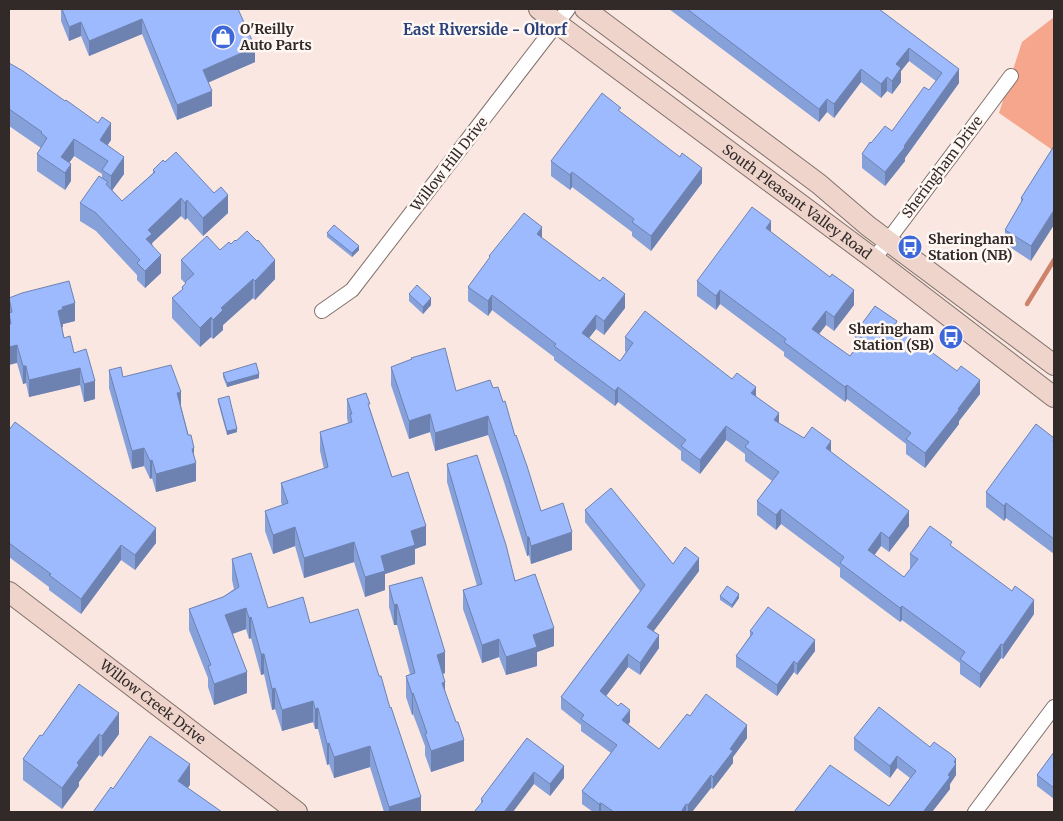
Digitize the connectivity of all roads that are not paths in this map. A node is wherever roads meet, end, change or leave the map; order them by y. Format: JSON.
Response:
{"nodes":[{"id":1,"x":539,"y":9,"type":"edge"},
{"id":2,"x":586,"y":9,"type":"edge"},
{"id":3,"x":563,"y":16,"type":"edge"},
{"id":4,"x":1011,"y":76,"type":"dead end"},
{"id":5,"x":888,"y":241,"type":"junction"},
{"id":6,"x":874,"y":259,"type":"junction"},
{"id":7,"x":322,"y":311,"type":"dead end"},
{"id":8,"x":1050,"y":362,"type":"edge"},
{"id":9,"x":1032,"y":379,"type":"junction"},
{"id":10,"x":1054,"y":397,"type":"edge"},
{"id":11,"x":9,"y":592,"type":"edge"},
{"id":12,"x":1054,"y":707,"type":"edge"},
{"id":13,"x":297,"y":812,"type":"edge"},
{"id":14,"x":975,"y":812,"type":"edge"}],
"edges":[{"from":1,"to":3,"type":"main road","name":"South Pleasant Valley Road"},
{"from":2,"to":5,"type":"main road","name":"South Pleasant Valley Road"},
{"from":3,"to":6,"type":"main road","name":"South Pleasant Valley Road"},
{"from":3,"to":7,"type":"street","name":"Willow Hill Drive"},
{"from":4,"to":5,"type":"street","name":"Sheringham Drive"},
{"from":5,"to":6,"type":"street","name":"Sheringham Drive"},
{"from":5,"to":8,"type":"main road","name":"South Pleasant Valley Road"},
{"from":6,"to":9,"type":"main road","name":"South Pleasant Valley Road"},
{"from":8,"to":9,"type":"main road"},
{"from":9,"to":10,"type":"main road","name":"South Pleasant Valley Road"},
{"from":11,"to":13,"type":"main road","name":"Willow Creek Drive"},
{"from":12,"to":14,"type":"street"}]}
